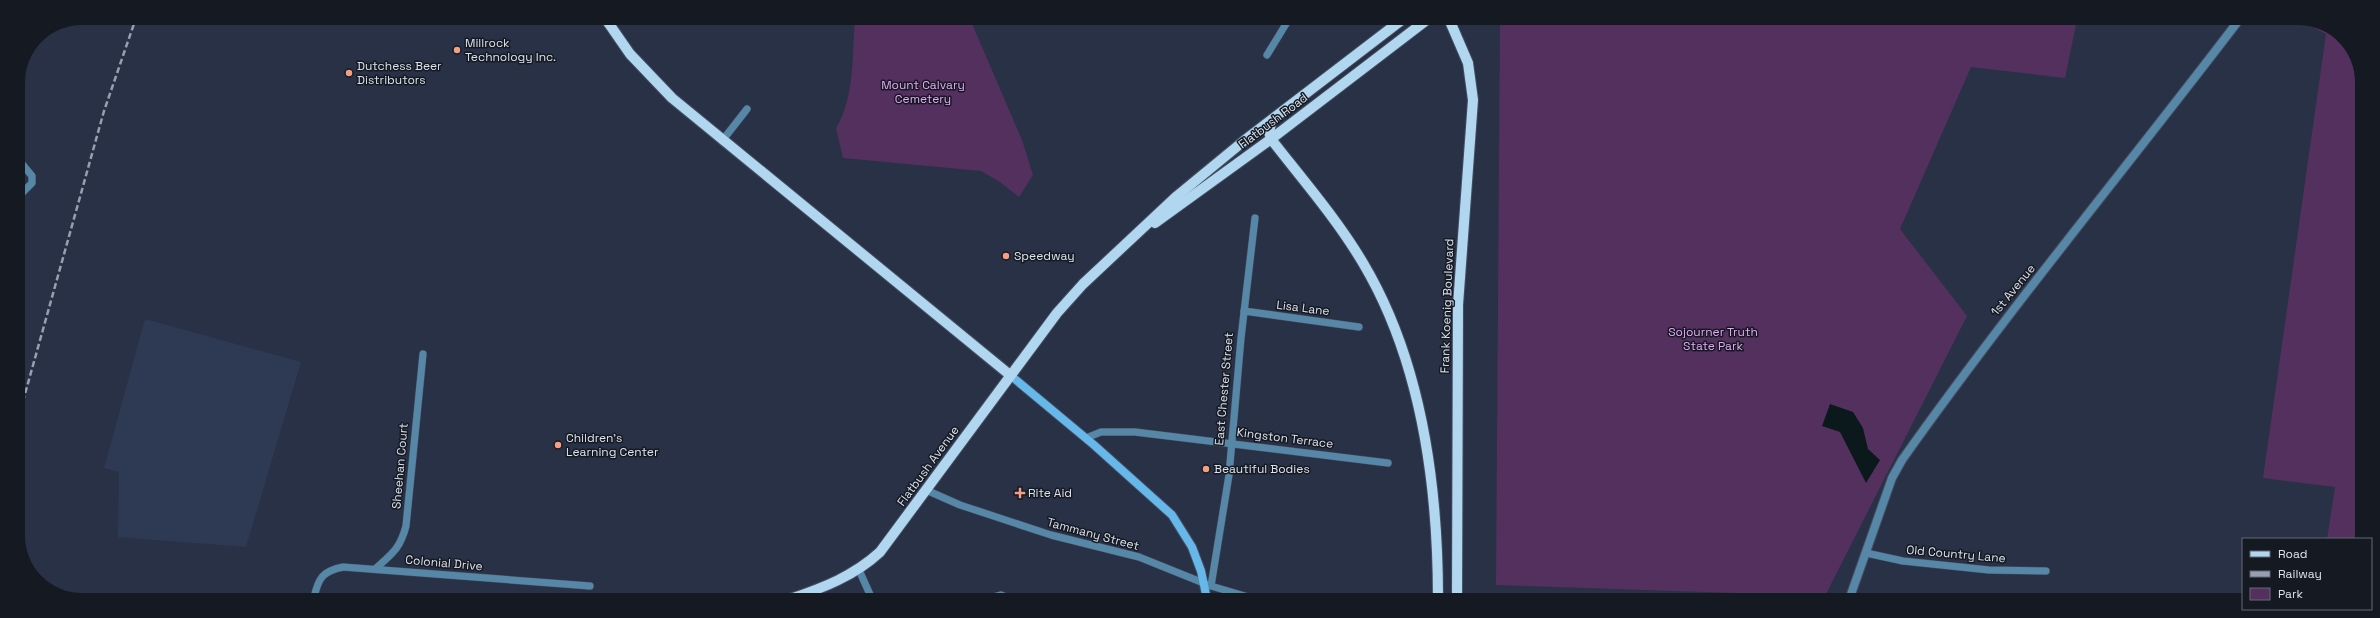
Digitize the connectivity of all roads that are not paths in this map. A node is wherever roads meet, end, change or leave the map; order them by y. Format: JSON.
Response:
{"nodes":[{"id":1,"x":610,"y":25,"type":"edge"},
{"id":2,"x":1285,"y":25,"type":"edge"},
{"id":3,"x":1395,"y":25,"type":"edge"},
{"id":4,"x":1420,"y":25,"type":"edge"},
{"id":5,"x":1452,"y":25,"type":"edge"},
{"id":6,"x":2235,"y":25,"type":"edge"},
{"id":7,"x":1267,"y":55,"type":"dead end"},
{"id":8,"x":748,"y":109,"type":"dead end"},
{"id":9,"x":1272,"y":120,"type":"junction"},
{"id":10,"x":1271,"y":138,"type":"junction"},
{"id":11,"x":722,"y":141,"type":"junction"},
{"id":12,"x":25,"y":168,"type":"edge"},
{"id":13,"x":25,"y":190,"type":"edge"},
{"id":14,"x":1255,"y":218,"type":"dead end"},
{"id":15,"x":1131,"y":240,"type":"junction"},
{"id":16,"x":1244,"y":312,"type":"junction"},
{"id":17,"x":1057,"y":313,"type":"joint"},
{"id":18,"x":1359,"y":327,"type":"dead end"},
{"id":19,"x":423,"y":354,"type":"dead end"},
{"id":20,"x":1010,"y":375,"type":"junction"},
{"id":21,"x":1086,"y":438,"type":"junction"},
{"id":22,"x":1232,"y":442,"type":"junction"},
{"id":23,"x":1388,"y":463,"type":"dead end"},
{"id":24,"x":926,"y":490,"type":"junction"},
{"id":25,"x":1866,"y":553,"type":"junction"},
{"id":26,"x":375,"y":569,"type":"junction"},
{"id":27,"x":859,"y":570,"type":"junction"},
{"id":28,"x":2046,"y":571,"type":"dead end"},
{"id":29,"x":1208,"y":585,"type":"junction"},
{"id":30,"x":590,"y":586,"type":"dead end"},
{"id":31,"x":316,"y":593,"type":"edge"},
{"id":32,"x":806,"y":593,"type":"edge"},
{"id":33,"x":869,"y":593,"type":"edge"},
{"id":34,"x":1207,"y":593,"type":"edge"},
{"id":35,"x":1235,"y":593,"type":"edge"},
{"id":36,"x":1438,"y":593,"type":"edge"},
{"id":37,"x":1457,"y":593,"type":"edge"},
{"id":38,"x":1852,"y":593,"type":"edge"}],
"edges":[{"from":1,"to":11,"type":"main road"},
{"from":2,"to":7,"type":"street"},
{"from":3,"to":9,"type":"main road","name":"Flatbush Road"},
{"from":4,"to":10,"type":"main road","name":"Flatbush Road"},
{"from":5,"to":37,"type":"main road","name":"Frank Koenig Boulevard"},
{"from":6,"to":25,"type":"street","name":"1st Avenue"},
{"from":8,"to":11,"type":"street"},
{"from":9,"to":10,"type":"main road"},
{"from":9,"to":15,"type":"main road","name":"Flatbush Road"},
{"from":10,"to":15,"type":"main road","name":"Flatbush Road"},
{"from":10,"to":36,"type":"main road"},
{"from":11,"to":20,"type":"main road"},
{"from":12,"to":13,"type":"street"},
{"from":14,"to":16,"type":"street","name":"East Chester Street"},
{"from":15,"to":17,"type":"main road","name":"Flatbush Road"},
{"from":16,"to":18,"type":"street","name":"Lisa Lane"},
{"from":16,"to":22,"type":"street","name":"East Chester Street"},
{"from":17,"to":20,"type":"main road","name":"Flatbush Avenue"},
{"from":19,"to":26,"type":"street","name":"Sheehan Court"},
{"from":20,"to":21,"type":"main road","name":"East Chester Street"},
{"from":20,"to":24,"type":"main road","name":"Flatbush Avenue"},
{"from":21,"to":22,"type":"street","name":"Kingston Terrace"},
{"from":21,"to":29,"type":"main road","name":"East Chester Street"},
{"from":22,"to":23,"type":"street","name":"Kingston Terrace"},
{"from":22,"to":29,"type":"street","name":"East Chester Street"},
{"from":24,"to":27,"type":"main road","name":"Flatbush Avenue"},
{"from":24,"to":29,"type":"street","name":"Tammany Street"},
{"from":25,"to":28,"type":"street","name":"Old Country Lane"},
{"from":25,"to":38,"type":"street","name":"1st Avenue"},
{"from":26,"to":30,"type":"street","name":"Colonial Drive"},
{"from":26,"to":31,"type":"street","name":"Colonial Drive"},
{"from":27,"to":32,"type":"main road","name":"Flatbush Avenue"},
{"from":27,"to":33,"type":"street"},
{"from":29,"to":34,"type":"main road","name":"East Chester Street"},
{"from":29,"to":35,"type":"street","name":"Tammany Street"}]}
